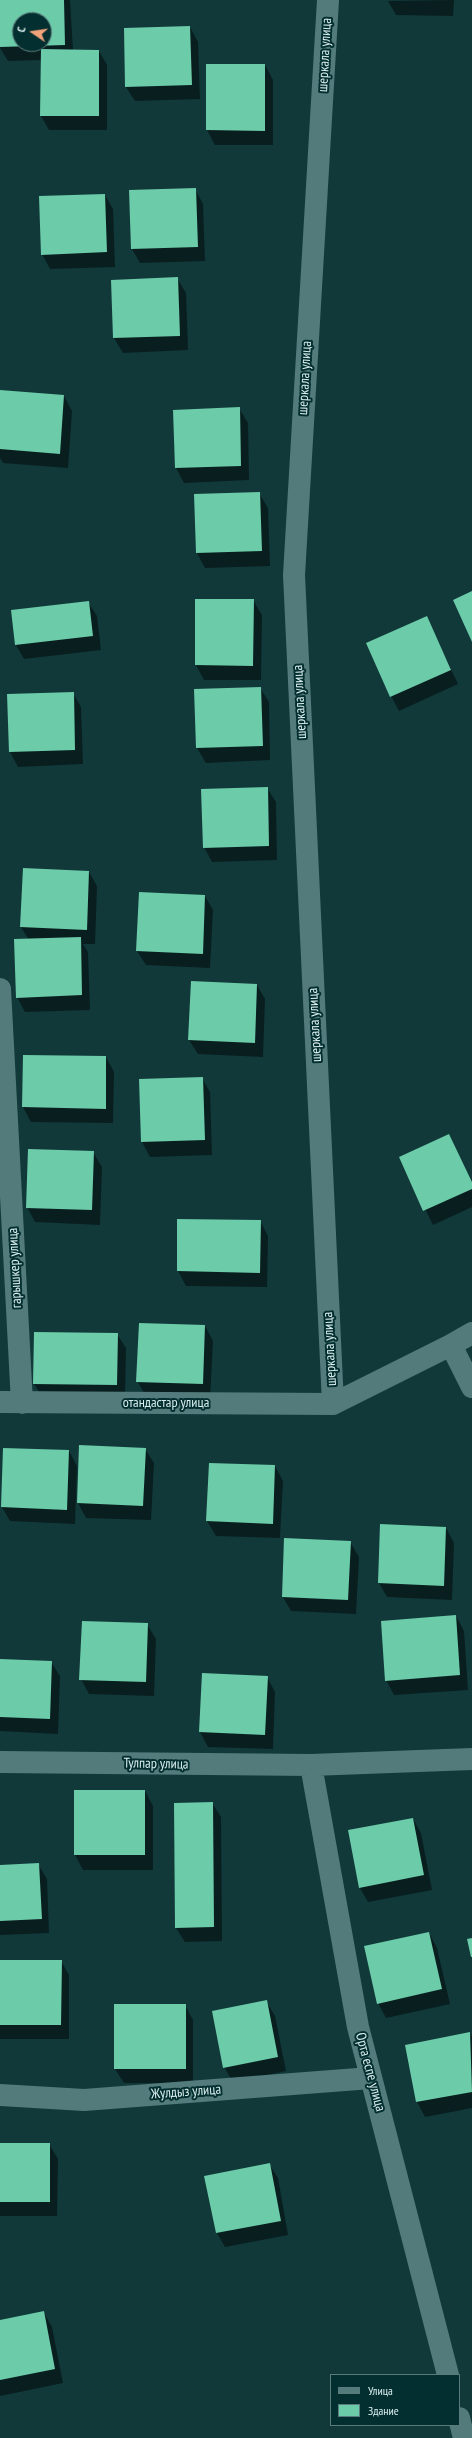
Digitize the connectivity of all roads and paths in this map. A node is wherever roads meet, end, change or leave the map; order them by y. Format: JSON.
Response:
{"nodes":[{"id":1,"x":328,"y":0,"type":"edge"},
{"id":2,"x":0,"y":989,"type":"edge"},
{"id":3,"x":472,"y":1333,"type":"edge"},
{"id":4,"x":451,"y":1345,"type":"junction"},
{"id":5,"x":472,"y":1387,"type":"edge"},
{"id":6,"x":0,"y":1402,"type":"edge"},
{"id":7,"x":22,"y":1402,"type":"junction"},
{"id":8,"x":333,"y":1404,"type":"junction"},
{"id":9,"x":472,"y":1759,"type":"edge"},
{"id":10,"x":0,"y":1762,"type":"edge"},
{"id":11,"x":311,"y":1765,"type":"junction"},
{"id":12,"x":371,"y":2078,"type":"junction"},
{"id":13,"x":0,"y":2095,"type":"edge"},
{"id":14,"x":448,"y":2374,"type":"edge"},
{"id":15,"x":460,"y":2422,"type":"edge"},
{"id":16,"x":464,"y":2438,"type":"edge"}],
"edges":[{"from":1,"to":8,"type":"street","name":"шеркала улица"},
{"from":2,"to":7,"type":"street","name":"гарышкер улица"},
{"from":3,"to":4,"type":"street"},
{"from":4,"to":5,"type":"street"},
{"from":4,"to":8,"type":"street"},
{"from":6,"to":7,"type":"street","name":"отандастар улица"},
{"from":7,"to":8,"type":"street","name":"отандастар улица"},
{"from":9,"to":11,"type":"street","name":"Тулпар улица"},
{"from":10,"to":11,"type":"street","name":"Тулпар улица"},
{"from":11,"to":12,"type":"street","name":"Орта еспе улица"},
{"from":12,"to":13,"type":"street","name":"Жулдыз улица"},
{"from":12,"to":14,"type":"street","name":"Орта еспе улица"},
{"from":15,"to":16,"type":"street"}]}
